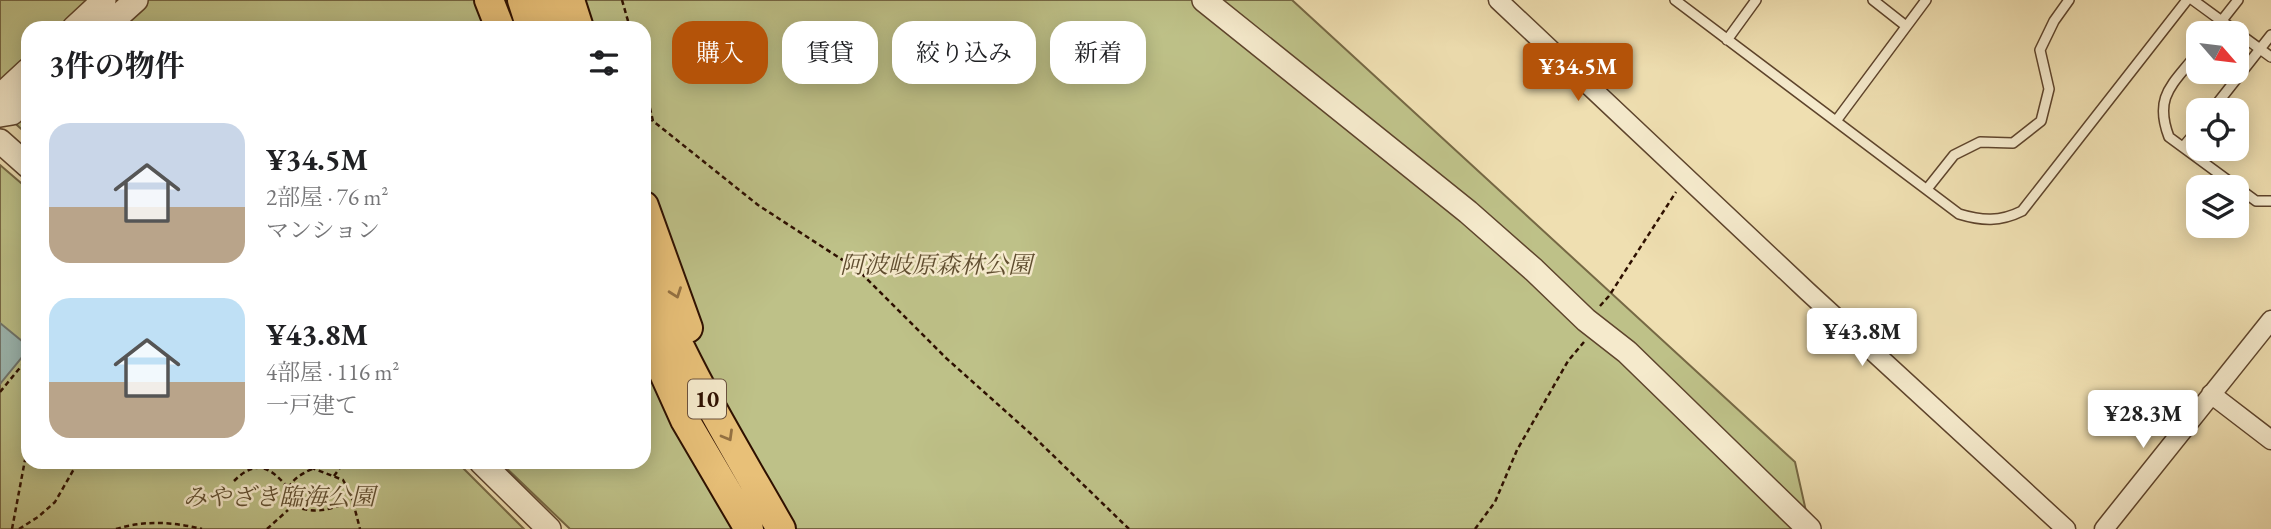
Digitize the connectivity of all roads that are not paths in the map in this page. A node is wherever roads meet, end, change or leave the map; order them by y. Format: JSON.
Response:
{"nodes":[{"id":1,"x":104,"y":0,"type":"edge"},
{"id":2,"x":136,"y":0,"type":"edge"},
{"id":3,"x":489,"y":0,"type":"edge"},
{"id":4,"x":522,"y":0,"type":"edge"},
{"id":5,"x":549,"y":0,"type":"edge"},
{"id":6,"x":570,"y":0,"type":"edge"},
{"id":7,"x":1204,"y":0,"type":"edge"},
{"id":8,"x":1498,"y":0,"type":"edge"},
{"id":9,"x":1675,"y":0,"type":"edge"},
{"id":10,"x":1756,"y":0,"type":"edge"},
{"id":11,"x":1873,"y":0,"type":"edge"},
{"id":12,"x":1926,"y":0,"type":"edge"},
{"id":13,"x":2069,"y":0,"type":"edge"},
{"id":14,"x":2187,"y":0,"type":"edge"},
{"id":15,"x":2193,"y":0,"type":"edge"},
{"id":16,"x":2238,"y":0,"type":"edge"},
{"id":17,"x":2222,"y":20,"type":"junction"},
{"id":18,"x":82,"y":21,"type":"edge"},
{"id":19,"x":113,"y":21,"type":"edge"},
{"id":20,"x":497,"y":21,"type":"edge"},
{"id":21,"x":529,"y":21,"type":"edge"},
{"id":22,"x":556,"y":21,"type":"edge"},
{"id":23,"x":577,"y":21,"type":"edge"},
{"id":24,"x":1906,"y":26,"type":"junction"},
{"id":25,"x":2271,"y":35,"type":"edge"},
{"id":26,"x":1727,"y":40,"type":"junction"},
{"id":27,"x":2260,"y":49,"type":"junction"},
{"id":28,"x":2271,"y":57,"type":"edge"},
{"id":29,"x":2186,"y":68,"type":"edge"},
{"id":30,"x":21,"y":76,"type":"edge"},
{"id":31,"x":0,"y":96,"type":"edge"},
{"id":32,"x":2221,"y":98,"type":"edge"},
{"id":33,"x":21,"y":105,"type":"edge"},
{"id":34,"x":0,"y":115,"type":"edge"},
{"id":35,"x":1836,"y":121,"type":"junction"},
{"id":36,"x":0,"y":141,"type":"edge"},
{"id":37,"x":2186,"y":143,"type":"edge"},
{"id":38,"x":2183,"y":147,"type":"junction"},
{"id":39,"x":21,"y":160,"type":"edge"},
{"id":40,"x":1927,"y":189,"type":"junction"},
{"id":41,"x":2271,"y":201,"type":"edge"},
{"id":42,"x":651,"y":225,"type":"edge"},
{"id":43,"x":651,"y":283,"type":"edge"},
{"id":44,"x":1586,"y":320,"type":"junction"},
{"id":45,"x":2271,"y":320,"type":"edge"},
{"id":46,"x":651,"y":345,"type":"edge"},
{"id":47,"x":651,"y":378,"type":"edge"},
{"id":48,"x":704,"y":394,"type":"junction"},
{"id":49,"x":2211,"y":394,"type":"junction"},
{"id":50,"x":685,"y":420,"type":"junction"},
{"id":51,"x":2271,"y":440,"type":"edge"},
{"id":52,"x":488,"y":469,"type":"edge"},
{"id":53,"x":549,"y":529,"type":"edge"},
{"id":54,"x":749,"y":529,"type":"edge"},
{"id":55,"x":781,"y":529,"type":"edge"},
{"id":56,"x":1790,"y":529,"type":"edge"},
{"id":57,"x":1809,"y":529,"type":"edge"},
{"id":58,"x":2066,"y":529,"type":"edge"},
{"id":59,"x":2104,"y":529,"type":"edge"}],
"edges":[{"from":1,"to":18,"type":"street"},
{"from":2,"to":19,"type":"street"},
{"from":3,"to":20,"type":"main road"},
{"from":4,"to":21,"type":"main road"},
{"from":5,"to":22,"type":"main road"},
{"from":6,"to":23,"type":"main road"},
{"from":7,"to":44,"type":"street"},
{"from":8,"to":58,"type":"street"},
{"from":9,"to":26,"type":"lane"},
{"from":10,"to":26,"type":"lane"},
{"from":11,"to":24,"type":"lane"},
{"from":12,"to":24,"type":"lane"},
{"from":13,"to":40,"type":"lane"},
{"from":14,"to":40,"type":"lane"},
{"from":15,"to":17,"type":"lane"},
{"from":16,"to":17,"type":"lane"},
{"from":17,"to":27,"type":"lane"},
{"from":24,"to":35,"type":"lane"},
{"from":25,"to":27,"type":"lane"},
{"from":26,"to":35,"type":"lane"},
{"from":27,"to":28,"type":"lane"},
{"from":27,"to":32,"type":"lane"},
{"from":29,"to":38,"type":"lane"},
{"from":30,"to":31,"type":"street"},
{"from":33,"to":34,"type":"street"},
{"from":35,"to":40,"type":"lane"},
{"from":36,"to":39,"type":"street"},
{"from":37,"to":38,"type":"lane"},
{"from":38,"to":41,"type":"lane"},
{"from":42,"to":48,"type":"main road","one_way":true},
{"from":43,"to":48,"type":"main road","number":"10"},
{"from":44,"to":56,"type":"street"},
{"from":44,"to":57,"type":"street"},
{"from":45,"to":49,"type":"street"},
{"from":46,"to":50,"type":"main road","number":"10"},
{"from":47,"to":50,"type":"main road"},
{"from":48,"to":55,"type":"main road","number":"10","one_way":true},
{"from":49,"to":51,"type":"street"},
{"from":49,"to":59,"type":"street"},
{"from":50,"to":54,"type":"main road","number":"10"},
{"from":52,"to":53,"type":"street"}]}
